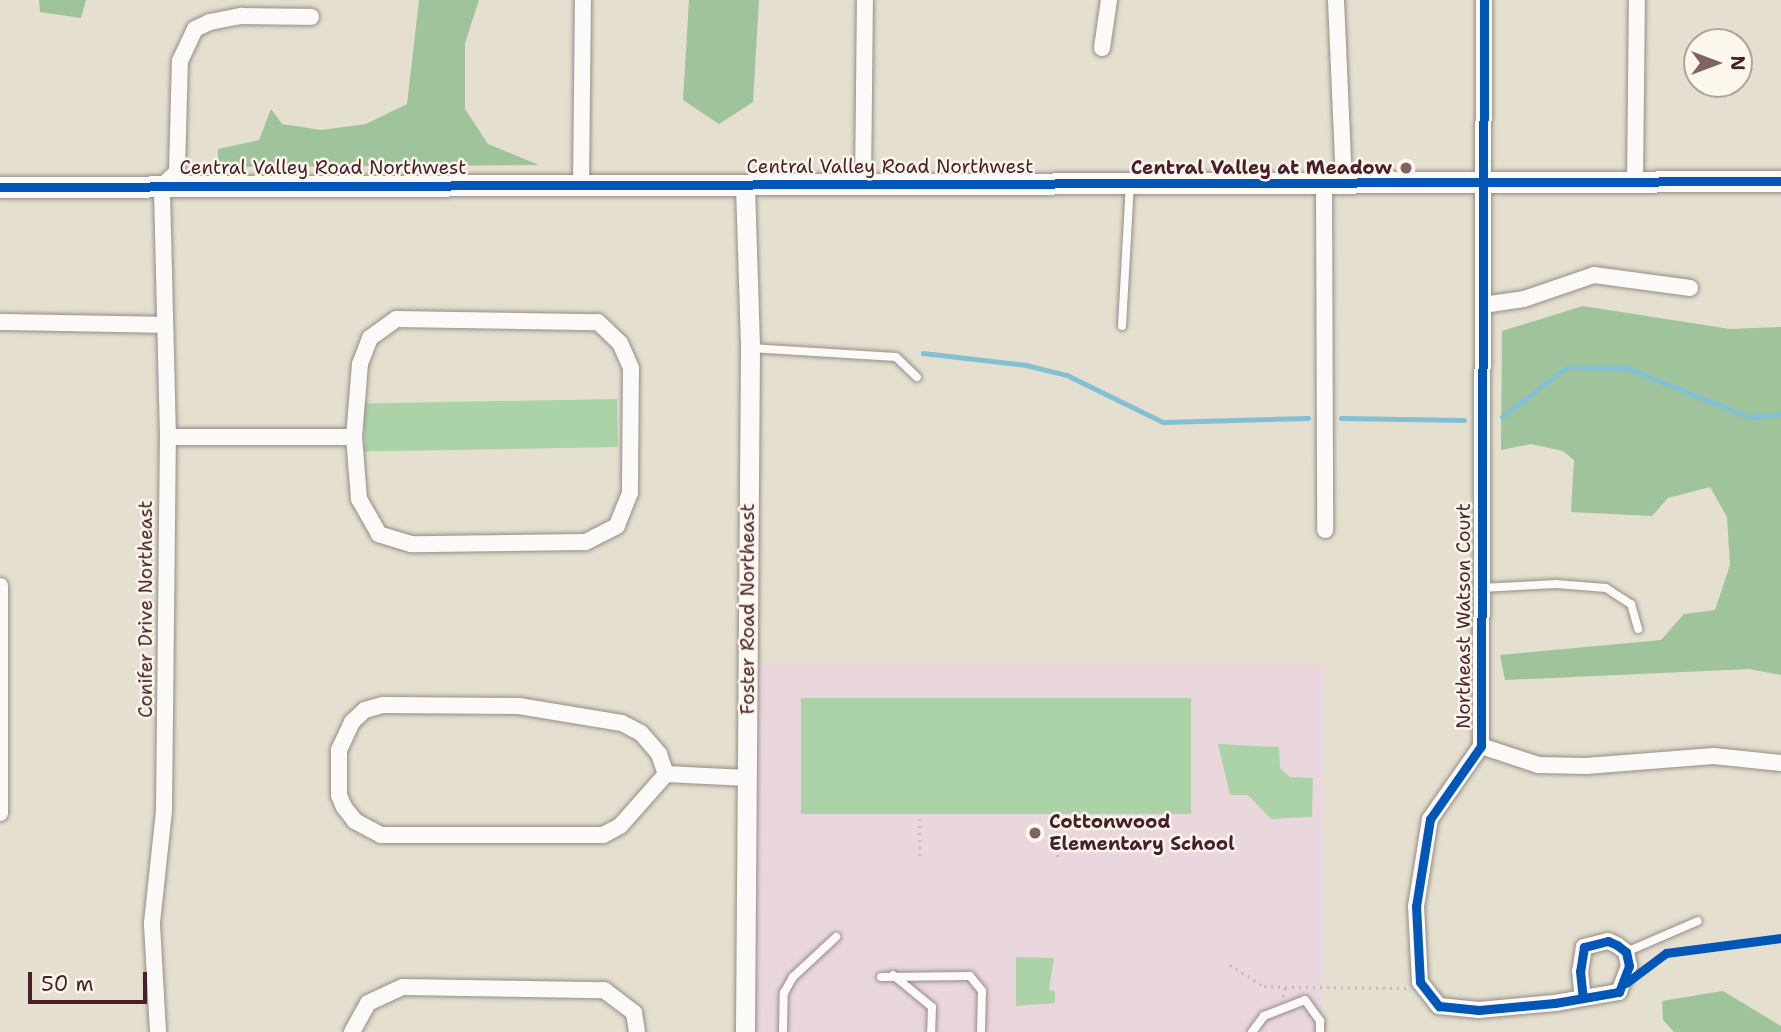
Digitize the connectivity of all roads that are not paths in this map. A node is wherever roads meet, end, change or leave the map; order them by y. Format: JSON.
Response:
{"nodes":[{"id":1,"x":583,"y":0,"type":"edge"},
{"id":2,"x":865,"y":0,"type":"edge"},
{"id":3,"x":1109,"y":0,"type":"edge"},
{"id":4,"x":1336,"y":0,"type":"edge"},
{"id":5,"x":1484,"y":0,"type":"edge"},
{"id":6,"x":1637,"y":0,"type":"edge"},
{"id":7,"x":312,"y":17,"type":"dead end"},
{"id":8,"x":1102,"y":48,"type":"dead end"},
{"id":9,"x":1781,"y":181,"type":"edge"},
{"id":10,"x":1483,"y":182,"type":"junction"},
{"id":11,"x":1635,"y":182,"type":"junction"},
{"id":12,"x":1334,"y":183,"type":"junction"},
{"id":13,"x":1130,"y":184,"type":"junction"},
{"id":14,"x":581,"y":185,"type":"junction"},
{"id":15,"x":863,"y":185,"type":"junction"},
{"id":16,"x":162,"y":186,"type":"junction"},
{"id":17,"x":745,"y":186,"type":"junction"},
{"id":18,"x":0,"y":187,"type":"edge"},
{"id":19,"x":1690,"y":288,"type":"dead end"},
{"id":20,"x":1483,"y":305,"type":"junction"},
{"id":21,"x":0,"y":322,"type":"edge"},
{"id":22,"x":164,"y":325,"type":"junction"},
{"id":23,"x":1122,"y":326,"type":"dead end"},
{"id":24,"x":750,"y":348,"type":"junction"},
{"id":25,"x":917,"y":377,"type":"dead end"},
{"id":26,"x":168,"y":437,"type":"junction"},
{"id":27,"x":354,"y":437,"type":"junction"},
{"id":28,"x":1325,"y":530,"type":"dead end"},
{"id":29,"x":0,"y":586,"type":"edge"},
{"id":30,"x":1481,"y":588,"type":"junction"},
{"id":31,"x":1639,"y":629,"type":"dead end"},
{"id":32,"x":1481,"y":746,"type":"junction"},
{"id":33,"x":1781,"y":763,"type":"edge"},
{"id":34,"x":666,"y":774,"type":"junction"},
{"id":35,"x":747,"y":778,"type":"junction"},
{"id":36,"x":0,"y":814,"type":"edge"},
{"id":37,"x":1698,"y":921,"type":"dead end"},
{"id":38,"x":836,"y":937,"type":"dead end"},
{"id":39,"x":1626,"y":951,"type":"junction"},
{"id":40,"x":893,"y":975,"type":"junction"},
{"id":41,"x":881,"y":976,"type":"dead end"},
{"id":42,"x":1583,"y":998,"type":"junction"},
{"id":43,"x":158,"y":1032,"type":"edge"},
{"id":44,"x":352,"y":1032,"type":"edge"},
{"id":45,"x":637,"y":1032,"type":"edge"},
{"id":46,"x":746,"y":1032,"type":"edge"},
{"id":47,"x":783,"y":1032,"type":"edge"},
{"id":48,"x":931,"y":1032,"type":"edge"},
{"id":49,"x":981,"y":1032,"type":"edge"},
{"id":50,"x":1252,"y":1032,"type":"edge"},
{"id":51,"x":1320,"y":1032,"type":"edge"}],
"edges":[{"from":1,"to":14,"type":"street"},
{"from":2,"to":15,"type":"street"},
{"from":3,"to":8,"type":"street"},
{"from":4,"to":12,"type":"street"},
{"from":5,"to":10,"type":"street","name":"Northeast Watson Court"},
{"from":6,"to":11,"type":"street"},
{"from":7,"to":16,"type":"street"},
{"from":9,"to":11,"type":"main road","name":"Central Valley Road Northwest"},
{"from":10,"to":11,"type":"main road","name":"Central Valley Road Northwest"},
{"from":10,"to":12,"type":"main road","name":"Central Valley Road Northwest"},
{"from":10,"to":20,"type":"street","name":"Northeast Watson Court"},
{"from":12,"to":13,"type":"main road","name":"Central Valley Road Northwest"},
{"from":12,"to":28,"type":"street"},
{"from":13,"to":15,"type":"main road","name":"Central Valley Road Northwest"},
{"from":13,"to":23,"type":"lane"},
{"from":14,"to":16,"type":"main road","name":"Central Valley Road Northwest"},
{"from":14,"to":17,"type":"main road","name":"Central Valley Road Northwest"},
{"from":15,"to":17,"type":"main road","name":"Central Valley Road Northwest"},
{"from":16,"to":18,"type":"main road","name":"Central Valley Road Northwest"},
{"from":16,"to":22,"type":"street","name":"Conifer Drive Northeast"},
{"from":17,"to":24,"type":"street","name":"Foster Road Northeast"},
{"from":19,"to":20,"type":"street"},
{"from":20,"to":30,"type":"street","name":"Northeast Watson Court"},
{"from":21,"to":22,"type":"street"},
{"from":22,"to":26,"type":"street","name":"Conifer Drive Northeast"},
{"from":24,"to":25,"type":"lane"},
{"from":24,"to":35,"type":"street","name":"Foster Road Northeast"},
{"from":26,"to":27,"type":"street"},
{"from":26,"to":43,"type":"street","name":"Conifer Drive Northeast"},
{"from":27,"to":27,"type":"street"},
{"from":29,"to":36,"type":"street"},
{"from":30,"to":31,"type":"lane"},
{"from":30,"to":32,"type":"street","name":"Northeast Watson Court"},
{"from":32,"to":33,"type":"street"},
{"from":32,"to":42,"type":"street","name":"Northeast Watson Court"},
{"from":34,"to":34,"type":"street"},
{"from":34,"to":35,"type":"street"},
{"from":35,"to":46,"type":"street","name":"Foster Road Northeast"},
{"from":37,"to":39,"type":"lane"},
{"from":38,"to":47,"type":"lane"},
{"from":39,"to":42,"type":"street"},
{"from":39,"to":42,"type":"street"},
{"from":40,"to":41,"type":"lane"},
{"from":40,"to":48,"type":"lane"},
{"from":40,"to":49,"type":"lane"},
{"from":44,"to":45,"type":"street"},
{"from":50,"to":51,"type":"lane"}]}
